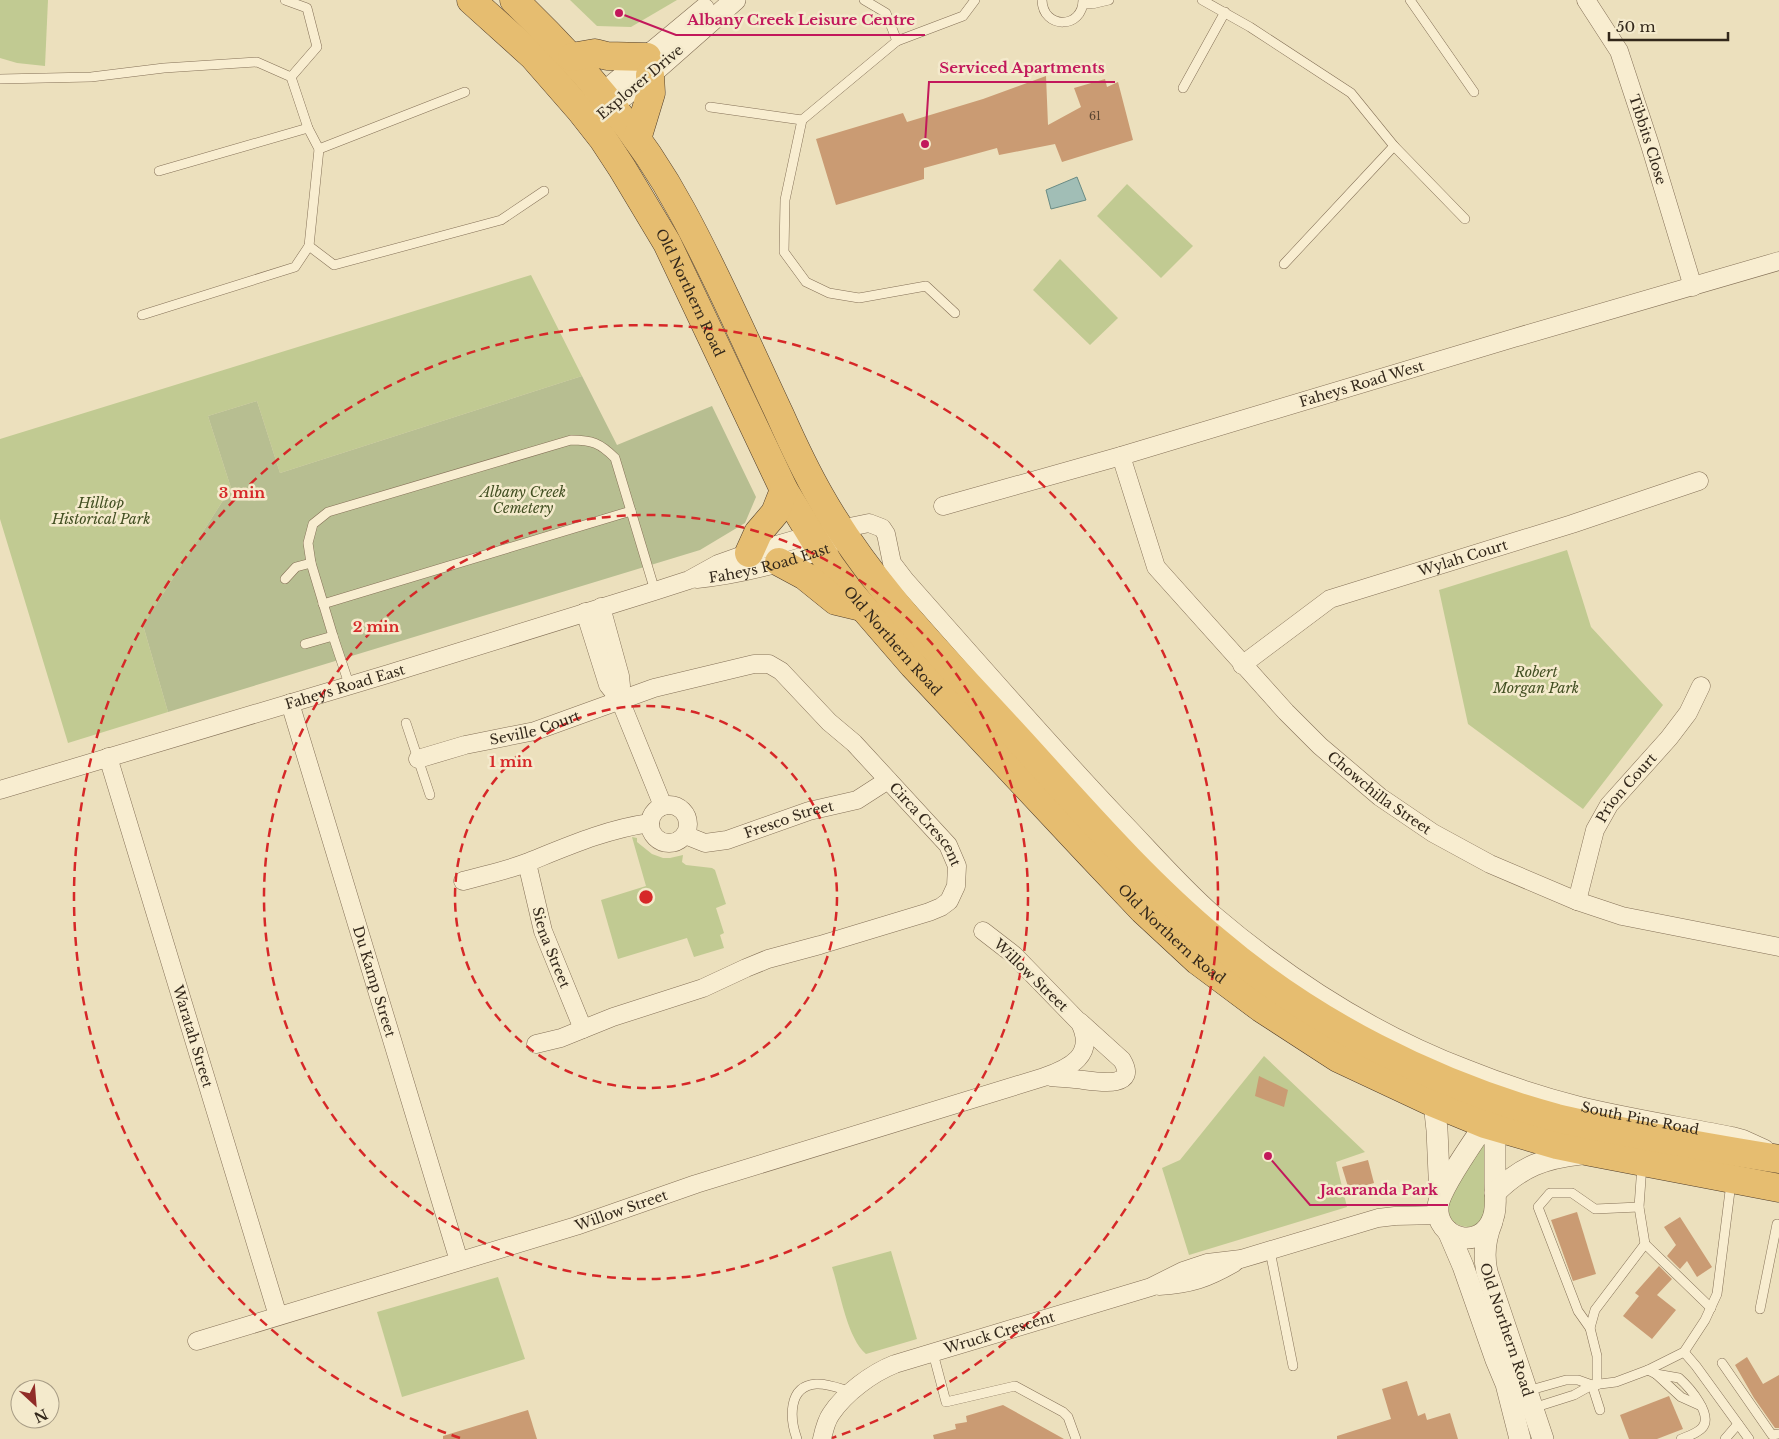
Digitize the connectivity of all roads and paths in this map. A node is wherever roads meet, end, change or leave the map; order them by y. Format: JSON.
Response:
{"nodes":[{"id":1,"x":285,"y":0,"type":"edge"},
{"id":2,"x":471,"y":0,"type":"edge"},
{"id":3,"x":514,"y":0,"type":"edge"},
{"id":4,"x":714,"y":0,"type":"edge"},
{"id":5,"x":735,"y":0,"type":"edge"},
{"id":6,"x":864,"y":0,"type":"edge"},
{"id":7,"x":974,"y":0,"type":"edge"},
{"id":8,"x":1042,"y":0,"type":"edge"},
{"id":9,"x":1109,"y":0,"type":"edge"},
{"id":10,"x":1202,"y":0,"type":"edge"},
{"id":11,"x":1410,"y":0,"type":"edge"},
{"id":12,"x":1586,"y":0,"type":"edge"},
{"id":13,"x":1083,"y":2,"type":"edge"},
{"id":14,"x":1225,"y":12,"type":"junction"},
{"id":15,"x":897,"y":41,"type":"junction"},
{"id":16,"x":572,"y":57,"type":"junction"},
{"id":17,"x":649,"y":66,"type":"junction"},
{"id":18,"x":291,"y":77,"type":"junction"},
{"id":19,"x":0,"y":79,"type":"edge"},
{"id":20,"x":1183,"y":88,"type":"dead end"},
{"id":21,"x":465,"y":92,"type":"dead end"},
{"id":22,"x":1474,"y":92,"type":"dead end"},
{"id":23,"x":608,"y":100,"type":"junction"},
{"id":24,"x":710,"y":107,"type":"dead end"},
{"id":25,"x":586,"y":117,"type":"junction"},
{"id":26,"x":802,"y":120,"type":"junction"},
{"id":27,"x":308,"y":128,"type":"junction"},
{"id":28,"x":637,"y":139,"type":"junction"},
{"id":29,"x":1394,"y":146,"type":"junction"},
{"id":30,"x":320,"y":149,"type":"junction"},
{"id":31,"x":160,"y":171,"type":"dead end"},
{"id":32,"x":544,"y":191,"type":"dead end"},
{"id":33,"x":1465,"y":219,"type":"dead end"},
{"id":34,"x":309,"y":246,"type":"junction"},
{"id":35,"x":1779,"y":261,"type":"edge"},
{"id":36,"x":1284,"y":264,"type":"dead end"},
{"id":37,"x":1693,"y":287,"type":"junction"},
{"id":38,"x":955,"y":313,"type":"dead end"},
{"id":39,"x":142,"y":315,"type":"dead end"},
{"id":40,"x":1121,"y":456,"type":"junction"},
{"id":41,"x":1698,"y":482,"type":"dead end"},
{"id":42,"x":784,"y":490,"type":"junction"},
{"id":43,"x":943,"y":506,"type":"dead end"},
{"id":44,"x":631,"y":511,"type":"junction"},
{"id":45,"x":844,"y":535,"type":"junction"},
{"id":46,"x":816,"y":543,"type":"junction"},
{"id":47,"x":749,"y":553,"type":"junction"},
{"id":48,"x":779,"y":562,"type":"junction"},
{"id":49,"x":311,"y":563,"type":"junction"},
{"id":50,"x":285,"y":579,"type":"dead end"},
{"id":51,"x":689,"y":580,"type":"junction"},
{"id":52,"x":655,"y":591,"type":"junction"},
{"id":53,"x":323,"y":604,"type":"junction"},
{"id":54,"x":863,"y":607,"type":"junction"},
{"id":55,"x":593,"y":609,"type":"junction"},
{"id":56,"x":333,"y":636,"type":"junction"},
{"id":57,"x":305,"y":644,"type":"dead end"},
{"id":58,"x":1242,"y":665,"type":"junction"},
{"id":59,"x":349,"y":684,"type":"junction"},
{"id":60,"x":1701,"y":686,"type":"dead end"},
{"id":61,"x":620,"y":700,"type":"junction"},
{"id":62,"x":290,"y":703,"type":"junction"},
{"id":63,"x":406,"y":723,"type":"dead end"},
{"id":64,"x":108,"y":757,"type":"junction"},
{"id":65,"x":418,"y":760,"type":"junction"},
{"id":66,"x":888,"y":780,"type":"junction"},
{"id":67,"x":0,"y":790,"type":"edge"},
{"id":68,"x":430,"y":795,"type":"dead end"},
{"id":69,"x":663,"y":806,"type":"junction"},
{"id":70,"x":650,"y":823,"type":"junction"},
{"id":71,"x":685,"y":835,"type":"junction"},
{"id":72,"x":527,"y":862,"type":"junction"},
{"id":73,"x":463,"y":881,"type":"dead end"},
{"id":74,"x":1577,"y":901,"type":"junction"},
{"id":75,"x":983,"y":931,"type":"dead end"},
{"id":76,"x":1779,"y":947,"type":"edge"},
{"id":77,"x":1078,"y":1020,"type":"junction"},
{"id":78,"x":583,"y":1029,"type":"junction"},
{"id":79,"x":536,"y":1044,"type":"dead end"},
{"id":80,"x":1044,"y":1077,"type":"junction"},
{"id":81,"x":1499,"y":1090,"type":"junction"},
{"id":82,"x":1434,"y":1103,"type":"junction"},
{"id":83,"x":1490,"y":1125,"type":"junction"},
{"id":84,"x":1591,"y":1152,"type":"junction"},
{"id":85,"x":1779,"y":1158,"type":"edge"},
{"id":86,"x":1643,"y":1162,"type":"junction"},
{"id":87,"x":1734,"y":1166,"type":"junction"},
{"id":88,"x":1779,"y":1188,"type":"edge"},
{"id":89,"x":1495,"y":1193,"type":"junction"},
{"id":90,"x":1639,"y":1207,"type":"junction"},
{"id":91,"x":1442,"y":1214,"type":"junction"},
{"id":92,"x":1493,"y":1219,"type":"junction"},
{"id":93,"x":1777,"y":1224,"type":"dead end"},
{"id":94,"x":1645,"y":1244,"type":"junction"},
{"id":95,"x":1270,"y":1251,"type":"junction"},
{"id":96,"x":459,"y":1261,"type":"junction"},
{"id":97,"x":1711,"y":1308,"type":"junction"},
{"id":98,"x":1760,"y":1309,"type":"dead end"},
{"id":99,"x":278,"y":1316,"type":"junction"},
{"id":100,"x":1590,"y":1328,"type":"junction"},
{"id":101,"x":197,"y":1341,"type":"dead end"},
{"id":102,"x":1684,"y":1352,"type":"junction"},
{"id":103,"x":933,"y":1353,"type":"junction"},
{"id":104,"x":1722,"y":1363,"type":"dead end"},
{"id":105,"x":1293,"y":1366,"type":"dead end"},
{"id":106,"x":1652,"y":1372,"type":"junction"},
{"id":107,"x":1595,"y":1385,"type":"junction"},
{"id":108,"x":852,"y":1392,"type":"junction"},
{"id":109,"x":1530,"y":1400,"type":"junction"},
{"id":110,"x":1511,"y":1406,"type":"junction"},
{"id":111,"x":1701,"y":1406,"type":"junction"},
{"id":112,"x":1600,"y":1410,"type":"dead end"},
{"id":113,"x":1738,"y":1424,"type":"junction"},
{"id":114,"x":1779,"y":1434,"type":"edge"},
{"id":115,"x":796,"y":1439,"type":"edge"},
{"id":116,"x":822,"y":1439,"type":"edge"},
{"id":117,"x":833,"y":1439,"type":"edge"},
{"id":118,"x":1076,"y":1439,"type":"edge"},
{"id":119,"x":1520,"y":1439,"type":"edge"},
{"id":120,"x":1543,"y":1439,"type":"edge"},
{"id":121,"x":1681,"y":1439,"type":"edge"},
{"id":122,"x":1725,"y":1439,"type":"edge"},
{"id":123,"x":1749,"y":1439,"type":"edge"}],
"edges":[{"from":1,"to":18,"type":"lane"},
{"from":2,"to":25,"type":"highway","name":"Old Northern Road"},
{"from":3,"to":16,"type":"highway","name":"Old Northern Road"},
{"from":4,"to":17,"type":"street","name":"Explorer Drive"},
{"from":5,"to":17,"type":"street","name":"Explorer Drive"},
{"from":6,"to":15,"type":"lane"},
{"from":7,"to":15,"type":"lane"},
{"from":8,"to":13,"type":"lane"},
{"from":9,"to":13,"type":"lane"},
{"from":10,"to":14,"type":"lane"},
{"from":11,"to":22,"type":"lane"},
{"from":12,"to":37,"type":"street","name":"Tibbits Close"},
{"from":14,"to":20,"type":"lane"},
{"from":14,"to":29,"type":"lane"},
{"from":15,"to":26,"type":"lane"},
{"from":16,"to":17,"type":"highway"},
{"from":16,"to":23,"type":"highway","name":"Old Northern Road"},
{"from":17,"to":23,"type":"street","name":"Explorer Drive"},
{"from":17,"to":28,"type":"highway"},
{"from":18,"to":19,"type":"lane"},
{"from":18,"to":27,"type":"lane"},
{"from":21,"to":30,"type":"lane"},
{"from":23,"to":25,"type":"street","name":"Explorer Drive"},
{"from":23,"to":28,"type":"highway","name":"Old Northern Road"},
{"from":24,"to":26,"type":"lane"},
{"from":25,"to":42,"type":"highway","name":"Old Northern Road"},
{"from":26,"to":38,"type":"lane"},
{"from":27,"to":30,"type":"lane"},
{"from":27,"to":31,"type":"lane"},
{"from":28,"to":45,"type":"highway","name":"Old Northern Road"},
{"from":29,"to":33,"type":"lane"},
{"from":29,"to":36,"type":"lane"},
{"from":30,"to":34,"type":"lane"},
{"from":32,"to":34,"type":"lane"},
{"from":34,"to":39,"type":"lane"},
{"from":35,"to":37,"type":"street","name":"Faheys Road West"},
{"from":37,"to":40,"type":"street","name":"Faheys Road West"},
{"from":40,"to":43,"type":"street","name":"Faheys Road West"},
{"from":40,"to":58,"type":"street","name":"Chowchilla Street"},
{"from":41,"to":58,"type":"street","name":"Wylah Court"},
{"from":42,"to":46,"type":"highway","name":"Old Northern Road"},
{"from":42,"to":47,"type":"highway"},
{"from":44,"to":49,"type":"lane"},
{"from":44,"to":52,"type":"lane"},
{"from":44,"to":53,"type":"lane"},
{"from":45,"to":46,"type":"street","name":"Faheys Road East"},
{"from":45,"to":81,"type":"highway","name":"Old Northern Road"},
{"from":46,"to":47,"type":"street","name":"Faheys Road East"},
{"from":46,"to":48,"type":"street","name":"Faheys Road East"},
{"from":46,"to":54,"type":"highway","name":"Old Northern Road"},
{"from":47,"to":51,"type":"street","name":"Faheys Road East"},
{"from":48,"to":51,"type":"street","name":"Faheys Road East"},
{"from":48,"to":54,"type":"highway"},
{"from":49,"to":50,"type":"lane"},
{"from":49,"to":53,"type":"lane"},
{"from":51,"to":52,"type":"street","name":"Faheys Road East"},
{"from":52,"to":55,"type":"street","name":"Faheys Road East"},
{"from":53,"to":56,"type":"lane"},
{"from":54,"to":82,"type":"highway","name":"Old Northern Road"},
{"from":55,"to":59,"type":"street","name":"Faheys Road East"},
{"from":55,"to":61,"type":"street"},
{"from":56,"to":57,"type":"lane"},
{"from":56,"to":59,"type":"lane"},
{"from":58,"to":74,"type":"street","name":"Chowchilla Street"},
{"from":59,"to":62,"type":"street","name":"Faheys Road East"},
{"from":60,"to":74,"type":"street","name":"Prion Court"},
{"from":61,"to":65,"type":"street","name":"Seville Court"},
{"from":61,"to":66,"type":"street","name":"Circa Crescent"},
{"from":61,"to":69,"type":"street"},
{"from":62,"to":64,"type":"street","name":"Faheys Road East"},
{"from":62,"to":96,"type":"street","name":"Du Kamp Street"},
{"from":63,"to":65,"type":"lane"},
{"from":64,"to":67,"type":"street","name":"Faheys Road East"},
{"from":64,"to":99,"type":"street","name":"Waratah Street"},
{"from":65,"to":68,"type":"lane"},
{"from":66,"to":71,"type":"street","name":"Fresco Street"},
{"from":66,"to":78,"type":"street","name":"Circa Crescent"},
{"from":69,"to":70,"type":"street"},
{"from":69,"to":71,"type":"street"},
{"from":70,"to":71,"type":"street"},
{"from":70,"to":72,"type":"street"},
{"from":72,"to":73,"type":"street"},
{"from":72,"to":78,"type":"street","name":"Siena Street"},
{"from":74,"to":76,"type":"street","name":"Chowchilla Street"},
{"from":75,"to":77,"type":"street","name":"Willow Street"},
{"from":77,"to":80,"type":"street","name":"Willow Street"},
{"from":77,"to":80,"type":"street","name":"Willow Street"},
{"from":78,"to":79,"type":"street","name":"Circa Crescent"},
{"from":80,"to":96,"type":"street","name":"Willow Street"},
{"from":81,"to":83,"type":"highway"},
{"from":81,"to":85,"type":"street","name":"South Pine Road"},
{"from":81,"to":87,"type":"highway","name":"South Pine Road"},
{"from":82,"to":83,"type":"highway","name":"Old Northern Road"},
{"from":82,"to":91,"type":"street"},
{"from":83,"to":84,"type":"highway","name":"South Pine Road"},
{"from":83,"to":89,"type":"street","name":"Old Northern Road"},
{"from":83,"to":91,"type":"street"},
{"from":84,"to":86,"type":"highway","name":"South Pine Road"},
{"from":84,"to":89,"type":"street"},
{"from":85,"to":87,"type":"highway","name":"South Pine Road"},
{"from":86,"to":87,"type":"highway","name":"South Pine Road"},
{"from":86,"to":90,"type":"lane"},
{"from":87,"to":88,"type":"highway","name":"South Pine Road"},
{"from":87,"to":97,"type":"lane"},
{"from":89,"to":92,"type":"street","name":"Old Northern Road"},
{"from":90,"to":94,"type":"lane"},
{"from":90,"to":100,"type":"lane"},
{"from":91,"to":92,"type":"street"},
{"from":91,"to":95,"type":"street","name":"Wruck Crescent"},
{"from":91,"to":110,"type":"street","name":"Old Northern Road"},
{"from":92,"to":109,"type":"street","name":"Old Northern Road"},
{"from":93,"to":98,"type":"lane"},
{"from":94,"to":97,"type":"lane"},
{"from":94,"to":100,"type":"lane"},
{"from":95,"to":103,"type":"street","name":"Wruck Crescent"},
{"from":95,"to":105,"type":"lane"},
{"from":96,"to":99,"type":"street","name":"Willow Street"},
{"from":97,"to":102,"type":"lane"},
{"from":99,"to":101,"type":"street","name":"Willow Street"},
{"from":100,"to":107,"type":"lane"},
{"from":102,"to":106,"type":"lane"},
{"from":102,"to":113,"type":"lane"},
{"from":103,"to":108,"type":"street","name":"Wruck Crescent"},
{"from":103,"to":118,"type":"lane"},
{"from":104,"to":114,"type":"lane"},
{"from":106,"to":107,"type":"lane"},
{"from":106,"to":111,"type":"lane"},
{"from":106,"to":111,"type":"lane"},
{"from":107,"to":109,"type":"lane"},
{"from":107,"to":109,"type":"lane"},
{"from":107,"to":112,"type":"lane"},
{"from":108,"to":115,"type":"lane"},
{"from":108,"to":116,"type":"street","name":"Wruck Crescent"},
{"from":108,"to":117,"type":"street","name":"Wruck Crescent"},
{"from":109,"to":110,"type":"street"},
{"from":109,"to":120,"type":"street","name":"Old Northern Road"},
{"from":110,"to":119,"type":"street","name":"Old Northern Road"},
{"from":111,"to":121,"type":"lane"},
{"from":113,"to":122,"type":"lane"},
{"from":113,"to":123,"type":"lane"}]}
